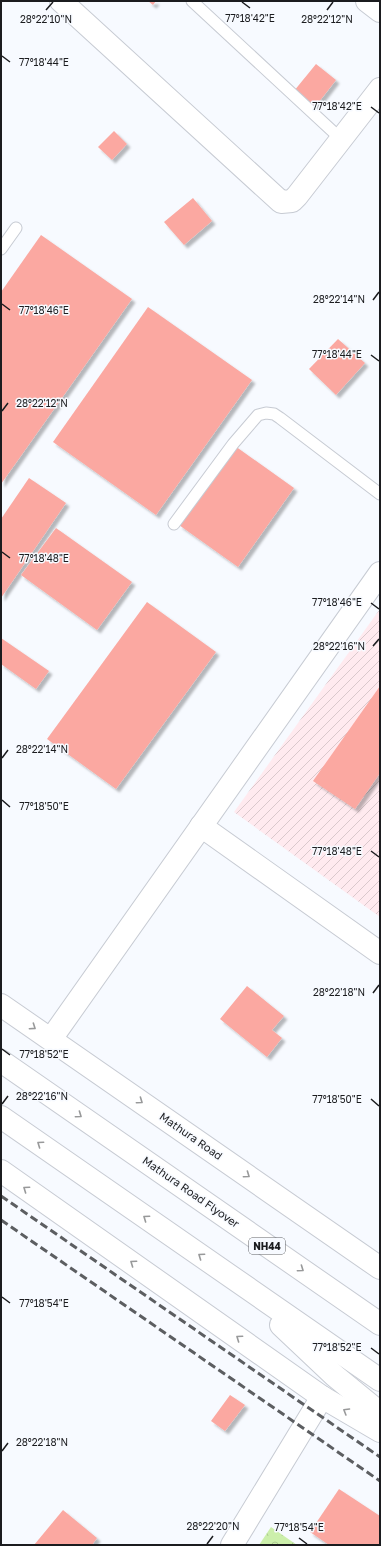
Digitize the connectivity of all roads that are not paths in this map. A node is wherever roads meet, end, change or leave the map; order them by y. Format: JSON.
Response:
{"nodes":[{"id":1,"x":61,"y":1,"type":"edge"},
{"id":2,"x":192,"y":1,"type":"edge"},
{"id":3,"x":367,"y":1,"type":"edge"},
{"id":4,"x":380,"y":11,"type":"edge"},
{"id":5,"x":380,"y":89,"type":"edge"},
{"id":6,"x":342,"y":140,"type":"junction"},
{"id":7,"x":16,"y":228,"type":"dead end"},
{"id":8,"x":1,"y":249,"type":"edge"},
{"id":9,"x":380,"y":494,"type":"edge"},
{"id":10,"x":174,"y":524,"type":"dead end"},
{"id":11,"x":380,"y":573,"type":"edge"},
{"id":12,"x":201,"y":826,"type":"junction"},
{"id":13,"x":380,"y":953,"type":"edge"},
{"id":14,"x":1,"y":1005,"type":"edge"},
{"id":15,"x":51,"y":1039,"type":"junction"},
{"id":16,"x":1,"y":1061,"type":"edge"},
{"id":17,"x":1,"y":1117,"type":"edge"},
{"id":18,"x":1,"y":1171,"type":"edge"},
{"id":19,"x":376,"y":1261,"type":"edge"},
{"id":20,"x":224,"y":1272,"type":"junction"},
{"id":21,"x":380,"y":1324,"type":"edge"},
{"id":22,"x":380,"y":1380,"type":"edge"},
{"id":23,"x":322,"y":1397,"type":"junction"},
{"id":24,"x":380,"y":1414,"type":"edge"},
{"id":25,"x":380,"y":1431,"type":"edge"},
{"id":26,"x":232,"y":1545,"type":"edge"}],
"edges":[{"from":1,"to":6,"type":"main road"},
{"from":2,"to":6,"type":"lane"},
{"from":3,"to":4,"type":"main road"},
{"from":5,"to":6,"type":"main road"},
{"from":7,"to":8,"type":"lane"},
{"from":9,"to":10,"type":"lane"},
{"from":11,"to":12,"type":"main road"},
{"from":12,"to":13,"type":"main road"},
{"from":12,"to":15,"type":"main road"},
{"from":14,"to":15,"type":"main road","name":"Mathura Road","one_way":true},
{"from":15,"to":19,"type":"main road","name":"Mathura Road","one_way":true},
{"from":16,"to":21,"type":"main road","name":"Mathura Road Flyover","number":"NH44","one_way":true},
{"from":20,"to":17,"type":"main road","one_way":true},
{"from":23,"to":18,"type":"main road","one_way":true},
{"from":20,"to":22,"type":"main road"},
{"from":20,"to":24,"type":"main road"},
{"from":25,"to":23,"type":"main road","one_way":true},
{"from":23,"to":26,"type":"main road"}]}
